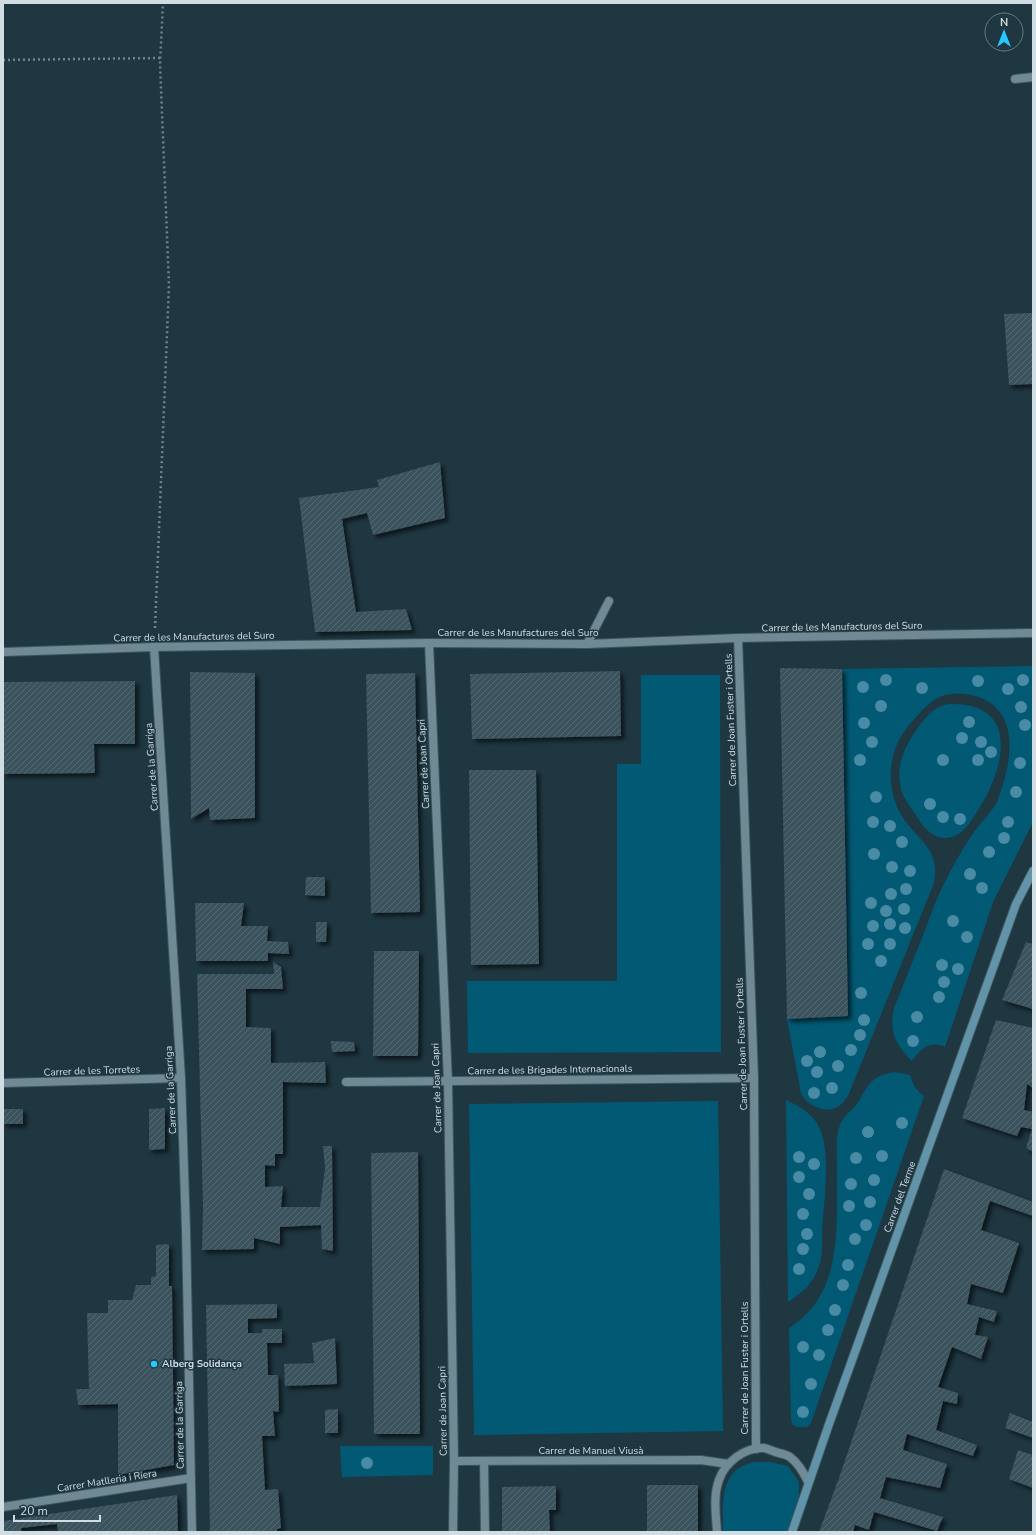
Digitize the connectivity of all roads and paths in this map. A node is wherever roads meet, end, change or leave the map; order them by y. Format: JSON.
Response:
{"nodes":[{"id":1,"x":163,"y":3,"type":"edge"},
{"id":2,"x":160,"y":58,"type":"junction"},
{"id":3,"x":3,"y":60,"type":"edge"},
{"id":4,"x":1033,"y":77,"type":"edge"},
{"id":5,"x":1015,"y":79,"type":"dead end"},
{"id":6,"x":609,"y":601,"type":"dead end"},
{"id":7,"x":1033,"y":634,"type":"edge"},
{"id":8,"x":738,"y":638,"type":"junction"},
{"id":9,"x":429,"y":643,"type":"junction"},
{"id":10,"x":587,"y":644,"type":"junction"},
{"id":11,"x":154,"y":647,"type":"junction"},
{"id":12,"x":3,"y":652,"type":"edge"},
{"id":13,"x":1033,"y":871,"type":"edge"},
{"id":14,"x":181,"y":1078,"type":"junction"},
{"id":15,"x":754,"y":1078,"type":"junction"},
{"id":16,"x":346,"y":1082,"type":"dead end"},
{"id":17,"x":448,"y":1082,"type":"junction"},
{"id":18,"x":3,"y":1084,"type":"edge"},
{"id":19,"x":756,"y":1449,"type":"junction"},
{"id":20,"x":454,"y":1461,"type":"junction"},
{"id":21,"x":484,"y":1461,"type":"junction"},
{"id":22,"x":728,"y":1464,"type":"junction"},
{"id":23,"x":191,"y":1478,"type":"junction"},
{"id":24,"x":808,"y":1482,"type":"junction"},
{"id":25,"x":3,"y":1507,"type":"edge"},
{"id":26,"x":192,"y":1532,"type":"edge"},
{"id":27,"x":453,"y":1532,"type":"edge"},
{"id":28,"x":485,"y":1532,"type":"edge"},
{"id":29,"x":717,"y":1532,"type":"edge"},
{"id":30,"x":792,"y":1532,"type":"edge"}],
"edges":[{"from":1,"to":2,"type":"path"},
{"from":2,"to":3,"type":"path"},
{"from":2,"to":11,"type":"path"},
{"from":4,"to":5,"type":"street"},
{"from":6,"to":10,"type":"street"},
{"from":7,"to":8,"type":"street","name":"Carrer de les Manufactures del Suro"},
{"from":8,"to":10,"type":"street","name":"Carrer de les Manufactures del Suro"},
{"from":8,"to":15,"type":"street","name":"Carrer de Joan Fuster i Ortells"},
{"from":9,"to":10,"type":"street","name":"Carrer de les Manufactures del Suro"},
{"from":9,"to":11,"type":"street","name":"Carrer de les Manufactures del Suro"},
{"from":9,"to":17,"type":"street","name":"Carrer de Joan Capri"},
{"from":11,"to":12,"type":"street","name":"Carrer de les Manufactures del Suro"},
{"from":11,"to":14,"type":"street","name":"Carrer de la Garriga"},
{"from":13,"to":24,"type":"street","name":"Carrer del Terme"},
{"from":14,"to":18,"type":"street","name":"Carrer de les Torretes"},
{"from":14,"to":23,"type":"street","name":"Carrer de la Garriga"},
{"from":15,"to":17,"type":"street","name":"Carrer de les Brigades Internacionals"},
{"from":15,"to":19,"type":"street","name":"Carrer de Joan Fuster i Ortells"},
{"from":16,"to":17,"type":"street","name":"Carrer de les Brigades Internacionals"},
{"from":17,"to":20,"type":"street","name":"Carrer de Joan Capri"},
{"from":19,"to":22,"type":"street"},
{"from":19,"to":24,"type":"street"},
{"from":20,"to":21,"type":"street","name":"Carrer de Manuel Viusà"},
{"from":20,"to":27,"type":"street","name":"Carrer de Joan Capri"},
{"from":21,"to":22,"type":"street","name":"Carrer de Manuel Viusà"},
{"from":21,"to":28,"type":"street"},
{"from":22,"to":29,"type":"street"},
{"from":23,"to":25,"type":"street","name":"Carrer Matlleria i Riera"},
{"from":23,"to":26,"type":"street","name":"Carrer de la Garriga"},
{"from":24,"to":30,"type":"street","name":"Carrer del Terme"}]}
